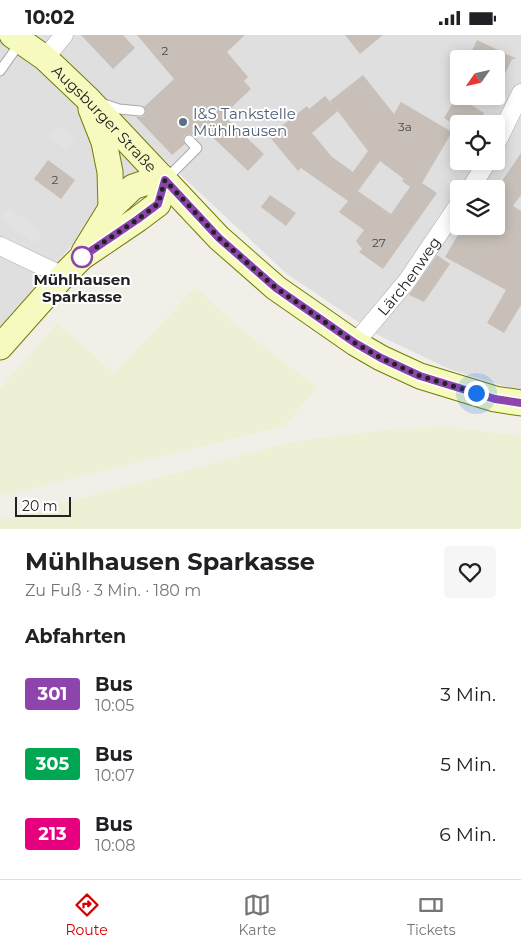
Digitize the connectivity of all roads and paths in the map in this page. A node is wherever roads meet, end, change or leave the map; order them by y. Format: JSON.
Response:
{"nodes":[{"id":1,"x":64,"y":35,"type":"edge"},
{"id":2,"x":17,"y":38,"type":"edge"},
{"id":3,"x":46,"y":58,"type":"junction"},
{"id":4,"x":0,"y":71,"type":"edge"},
{"id":5,"x":521,"y":93,"type":"edge"},
{"id":6,"x":88,"y":99,"type":"junction"},
{"id":7,"x":140,"y":111,"type":"dead end"},
{"id":8,"x":505,"y":126,"type":"edge"},
{"id":9,"x":190,"y":140,"type":"dead end"},
{"id":10,"x":163,"y":179,"type":"junction"},
{"id":11,"x":111,"y":208,"type":"junction"},
{"id":12,"x":450,"y":217,"type":"edge"},
{"id":13,"x":0,"y":246,"type":"edge"},
{"id":14,"x":82,"y":257,"type":"junction"},
{"id":15,"x":63,"y":276,"type":"junction"},
{"id":16,"x":355,"y":343,"type":"junction"},
{"id":17,"x":0,"y":347,"type":"edge"},
{"id":18,"x":521,"y":403,"type":"edge"}],
"edges":[{"from":1,"to":3,"type":"street"},
{"from":2,"to":3,"type":"main road","name":"Augsburger Straße"},
{"from":2,"to":4,"type":"lane"},
{"from":3,"to":6,"type":"main road","name":"Augsburger Straße"},
{"from":5,"to":8,"type":"street"},
{"from":6,"to":7,"type":"lane"},
{"from":6,"to":10,"type":"main road","name":"Augsburger Straße"},
{"from":6,"to":11,"type":"main road"},
{"from":9,"to":10,"type":"lane"},
{"from":10,"to":11,"type":"main road"},
{"from":10,"to":14,"type":"main road"},
{"from":10,"to":16,"type":"main road","name":"Augsburger Straße"},
{"from":11,"to":14,"type":"main road"},
{"from":12,"to":16,"type":"street","name":"Lärchenweg"},
{"from":13,"to":15,"type":"street"},
{"from":14,"to":15,"type":"main road"},
{"from":15,"to":17,"type":"main road"},
{"from":16,"to":18,"type":"main road","name":"Augsburger Straße"}]}
